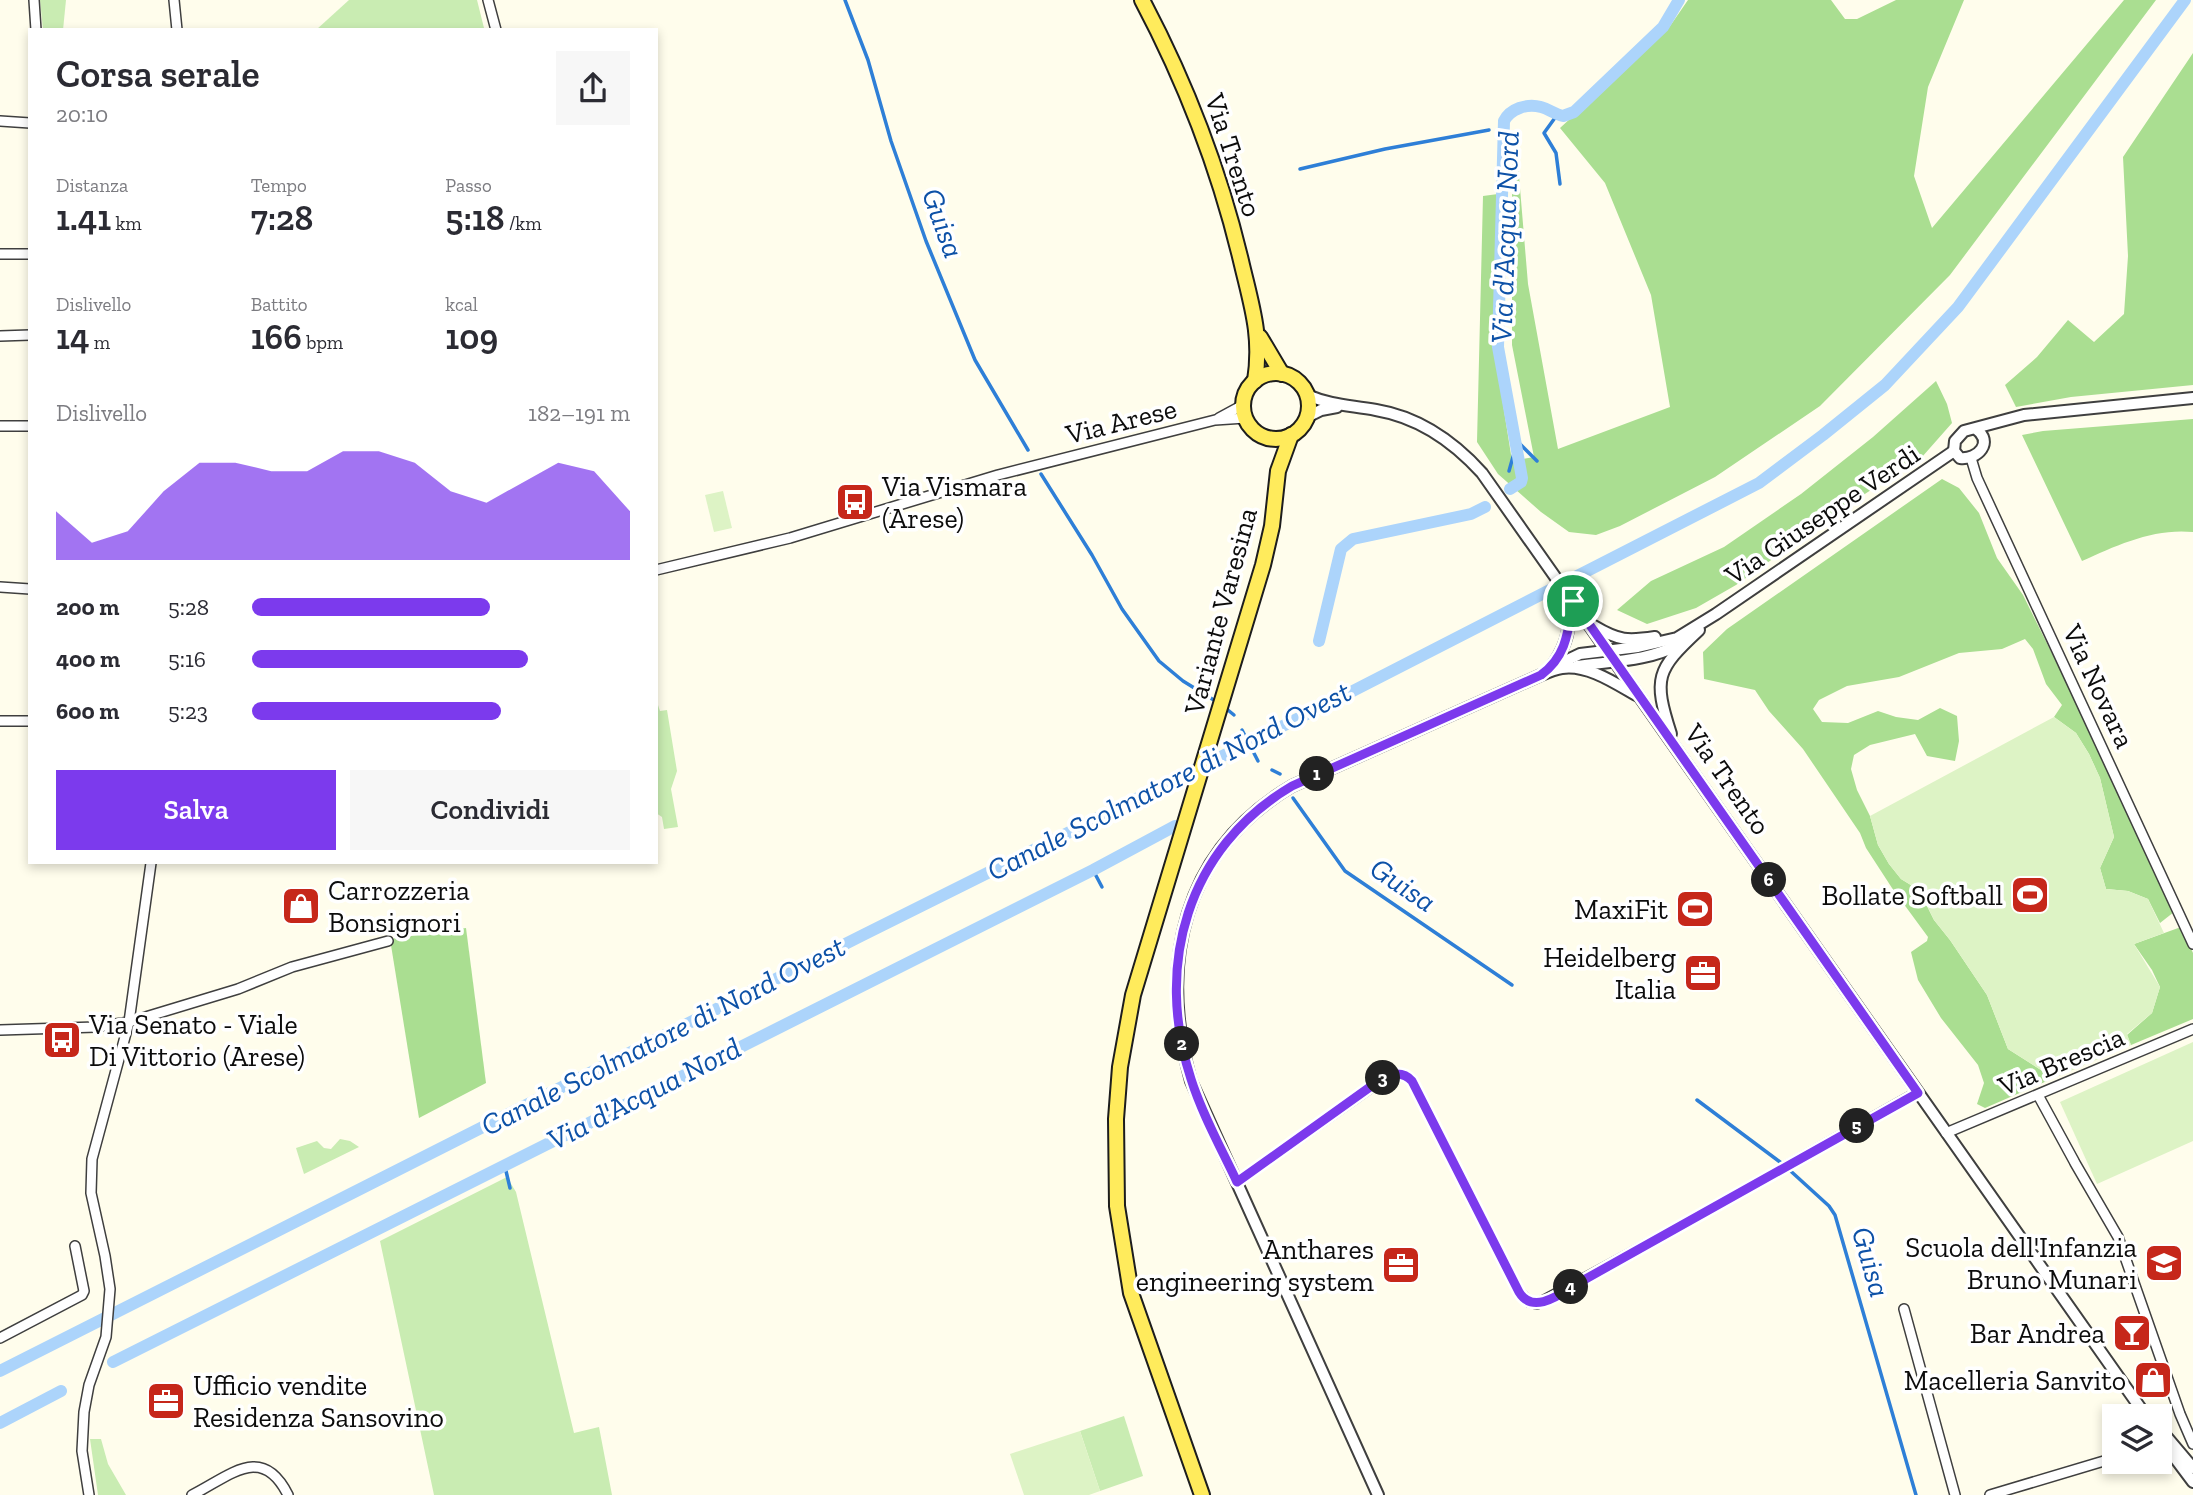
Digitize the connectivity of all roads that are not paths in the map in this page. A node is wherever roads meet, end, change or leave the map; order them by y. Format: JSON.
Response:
{"nodes":[{"id":1,"x":34,"y":0,"type":"edge"},
{"id":2,"x":176,"y":0,"type":"edge"},
{"id":3,"x":488,"y":0,"type":"edge"},
{"id":4,"x":1142,"y":0,"type":"edge"},
{"id":5,"x":36,"y":28,"type":"edge"},
{"id":6,"x":178,"y":28,"type":"edge"},
{"id":7,"x":495,"y":28,"type":"edge"},
{"id":8,"x":0,"y":121,"type":"edge"},
{"id":9,"x":28,"y":123,"type":"edge"},
{"id":10,"x":0,"y":254,"type":"edge"},
{"id":11,"x":28,"y":254,"type":"edge"},
{"id":12,"x":1258,"y":333,"type":"junction"},
{"id":13,"x":28,"y":335,"type":"edge"},
{"id":14,"x":0,"y":336,"type":"edge"},
{"id":15,"x":1282,"y":374,"type":"junction"},
{"id":16,"x":1255,"y":381,"type":"junction"},
{"id":17,"x":1307,"y":395,"type":"junction"},
{"id":18,"x":2193,"y":398,"type":"edge"},
{"id":19,"x":1343,"y":407,"type":"junction"},
{"id":20,"x":1244,"y":412,"type":"junction"},
{"id":21,"x":1307,"y":417,"type":"junction"},
{"id":22,"x":0,"y":426,"type":"edge"},
{"id":23,"x":28,"y":426,"type":"edge"},
{"id":24,"x":1980,"y":433,"type":"junction"},
{"id":25,"x":1291,"y":435,"type":"junction"},
{"id":26,"x":1266,"y":438,"type":"junction"},
{"id":27,"x":1954,"y":451,"type":"junction"},
{"id":28,"x":1971,"y":458,"type":"junction"},
{"id":29,"x":1278,"y":471,"type":"junction"},
{"id":30,"x":658,"y":570,"type":"edge"},
{"id":31,"x":0,"y":587,"type":"edge"},
{"id":32,"x":28,"y":589,"type":"edge"},
{"id":33,"x":1573,"y":601,"type":"junction"},
{"id":34,"x":1716,"y":614,"type":"junction"},
{"id":35,"x":1588,"y":622,"type":"junction"},
{"id":36,"x":1689,"y":639,"type":"junction"},
{"id":37,"x":1608,"y":650,"type":"junction"},
{"id":38,"x":1615,"y":661,"type":"junction"},
{"id":39,"x":1564,"y":667,"type":"junction"},
{"id":40,"x":1551,"y":668,"type":"junction"},
{"id":41,"x":1541,"y":675,"type":"junction"},
{"id":42,"x":1641,"y":698,"type":"junction"},
{"id":43,"x":0,"y":721,"type":"edge"},
{"id":44,"x":28,"y":721,"type":"edge"},
{"id":45,"x":1674,"y":745,"type":"junction"},
{"id":46,"x":150,"y":864,"type":"edge"},
{"id":47,"x":2190,"y":931,"type":"edge"},
{"id":48,"x":388,"y":942,"type":"dead end"},
{"id":49,"x":2193,"y":944,"type":"edge"},
{"id":50,"x":130,"y":1022,"type":"junction"},
{"id":51,"x":2193,"y":1029,"type":"edge"},
{"id":52,"x":0,"y":1030,"type":"edge"},
{"id":53,"x":1918,"y":1093,"type":"junction"},
{"id":54,"x":2038,"y":1095,"type":"junction"},
{"id":55,"x":1946,"y":1133,"type":"junction"},
{"id":56,"x":1237,"y":1182,"type":"junction"},
{"id":57,"x":75,"y":1246,"type":"dead end"},
{"id":58,"x":1904,"y":1309,"type":"dead end"},
{"id":59,"x":0,"y":1338,"type":"edge"},
{"id":60,"x":2138,"y":1404,"type":"edge"},
{"id":61,"x":2172,"y":1443,"type":"edge"},
{"id":62,"x":2193,"y":1444,"type":"edge"},
{"id":63,"x":2172,"y":1456,"type":"edge"},
{"id":64,"x":2102,"y":1462,"type":"edge"},
{"id":65,"x":2193,"y":1468,"type":"edge"},
{"id":66,"x":2193,"y":1482,"type":"edge"},
{"id":67,"x":90,"y":1492,"type":"edge"},
{"id":68,"x":192,"y":1495,"type":"edge"},
{"id":69,"x":288,"y":1495,"type":"edge"},
{"id":70,"x":1202,"y":1495,"type":"edge"},
{"id":71,"x":1378,"y":1495,"type":"edge"},
{"id":72,"x":1955,"y":1495,"type":"edge"},
{"id":73,"x":1990,"y":1495,"type":"edge"}],
"edges":[{"from":1,"to":5,"type":"street"},
{"from":2,"to":6,"type":"street"},
{"from":3,"to":7,"type":"street"},
{"from":4,"to":12,"type":"main road","name":"Via Trento"},
{"from":8,"to":9,"type":"street"},
{"from":10,"to":11,"type":"street"},
{"from":12,"to":15,"type":"main road","name":"Via Trento"},
{"from":12,"to":16,"type":"main road","name":"Via Trento"},
{"from":13,"to":14,"type":"street"},
{"from":15,"to":16,"type":"main road"},
{"from":15,"to":17,"type":"main road","name":"Via Trento"},
{"from":16,"to":20,"type":"main road","name":"Via Trento"},
{"from":17,"to":19,"type":"street","name":"Via Trento"},
{"from":17,"to":21,"type":"main road"},
{"from":18,"to":24,"type":"street"},
{"from":19,"to":21,"type":"street","name":"Via Trento"},
{"from":19,"to":33,"type":"street","name":"Via Trento"},
{"from":20,"to":26,"type":"main road"},
{"from":20,"to":30,"type":"street","name":"Via Arese"},
{"from":21,"to":25,"type":"main road"},
{"from":22,"to":23,"type":"street"},
{"from":24,"to":27,"type":"street"},
{"from":24,"to":28,"type":"street"},
{"from":25,"to":26,"type":"main road"},
{"from":25,"to":29,"type":"main road","name":"Variante Varesina"},
{"from":26,"to":29,"type":"main road","name":"Variante Varesina"},
{"from":27,"to":28,"type":"street"},
{"from":27,"to":34,"type":"street","name":"Via Giuseppe Verdi"},
{"from":28,"to":47,"type":"street","name":"Via Novara"},
{"from":29,"to":70,"type":"main road","name":"Variante Varesina"},
{"from":31,"to":32,"type":"street"},
{"from":33,"to":35,"type":"street","name":"Via Trento"},
{"from":33,"to":40,"type":"street"},
{"from":34,"to":35,"type":"street","name":"Via Giuseppe Verdi"},
{"from":34,"to":36,"type":"street","name":"Via Giuseppe Verdi"},
{"from":34,"to":37,"type":"street","name":"Via Giuseppe Verdi"},
{"from":35,"to":37,"type":"street","name":"Via Trento"},
{"from":36,"to":38,"type":"street","name":"Via Giuseppe Verdi"},
{"from":36,"to":45,"type":"street","name":"Via Giuseppe Verdi"},
{"from":37,"to":38,"type":"street","name":"Via Trento"},
{"from":37,"to":40,"type":"street","name":"Via Giuseppe Verdi"},
{"from":38,"to":39,"type":"street","name":"Via Giuseppe Verdi"},
{"from":38,"to":42,"type":"street","name":"Via Trento"},
{"from":39,"to":41,"type":"street","name":"Via Giuseppe Verdi"},
{"from":39,"to":42,"type":"street"},
{"from":40,"to":41,"type":"street","name":"Via Giuseppe Verdi"},
{"from":41,"to":56,"type":"street"},
{"from":42,"to":45,"type":"street","name":"Via Trento"},
{"from":43,"to":44,"type":"street"},
{"from":45,"to":53,"type":"street","name":"Via Trento"},
{"from":46,"to":50,"type":"street"},
{"from":47,"to":49,"type":"street"},
{"from":48,"to":50,"type":"street"},
{"from":50,"to":52,"type":"street"},
{"from":50,"to":67,"type":"street"},
{"from":51,"to":54,"type":"street","name":"Via Brescia"},
{"from":53,"to":55,"type":"street","name":"Via Trento"},
{"from":53,"to":56,"type":"street"},
{"from":54,"to":55,"type":"street","name":"Via Brescia"},
{"from":54,"to":62,"type":"street"},
{"from":55,"to":60,"type":"street","name":"Via Trento"},
{"from":56,"to":71,"type":"street"},
{"from":57,"to":59,"type":"street"},
{"from":58,"to":72,"type":"street"},
{"from":61,"to":65,"type":"street"},
{"from":63,"to":66,"type":"street"},
{"from":64,"to":73,"type":"street"},
{"from":68,"to":69,"type":"street"}]}
